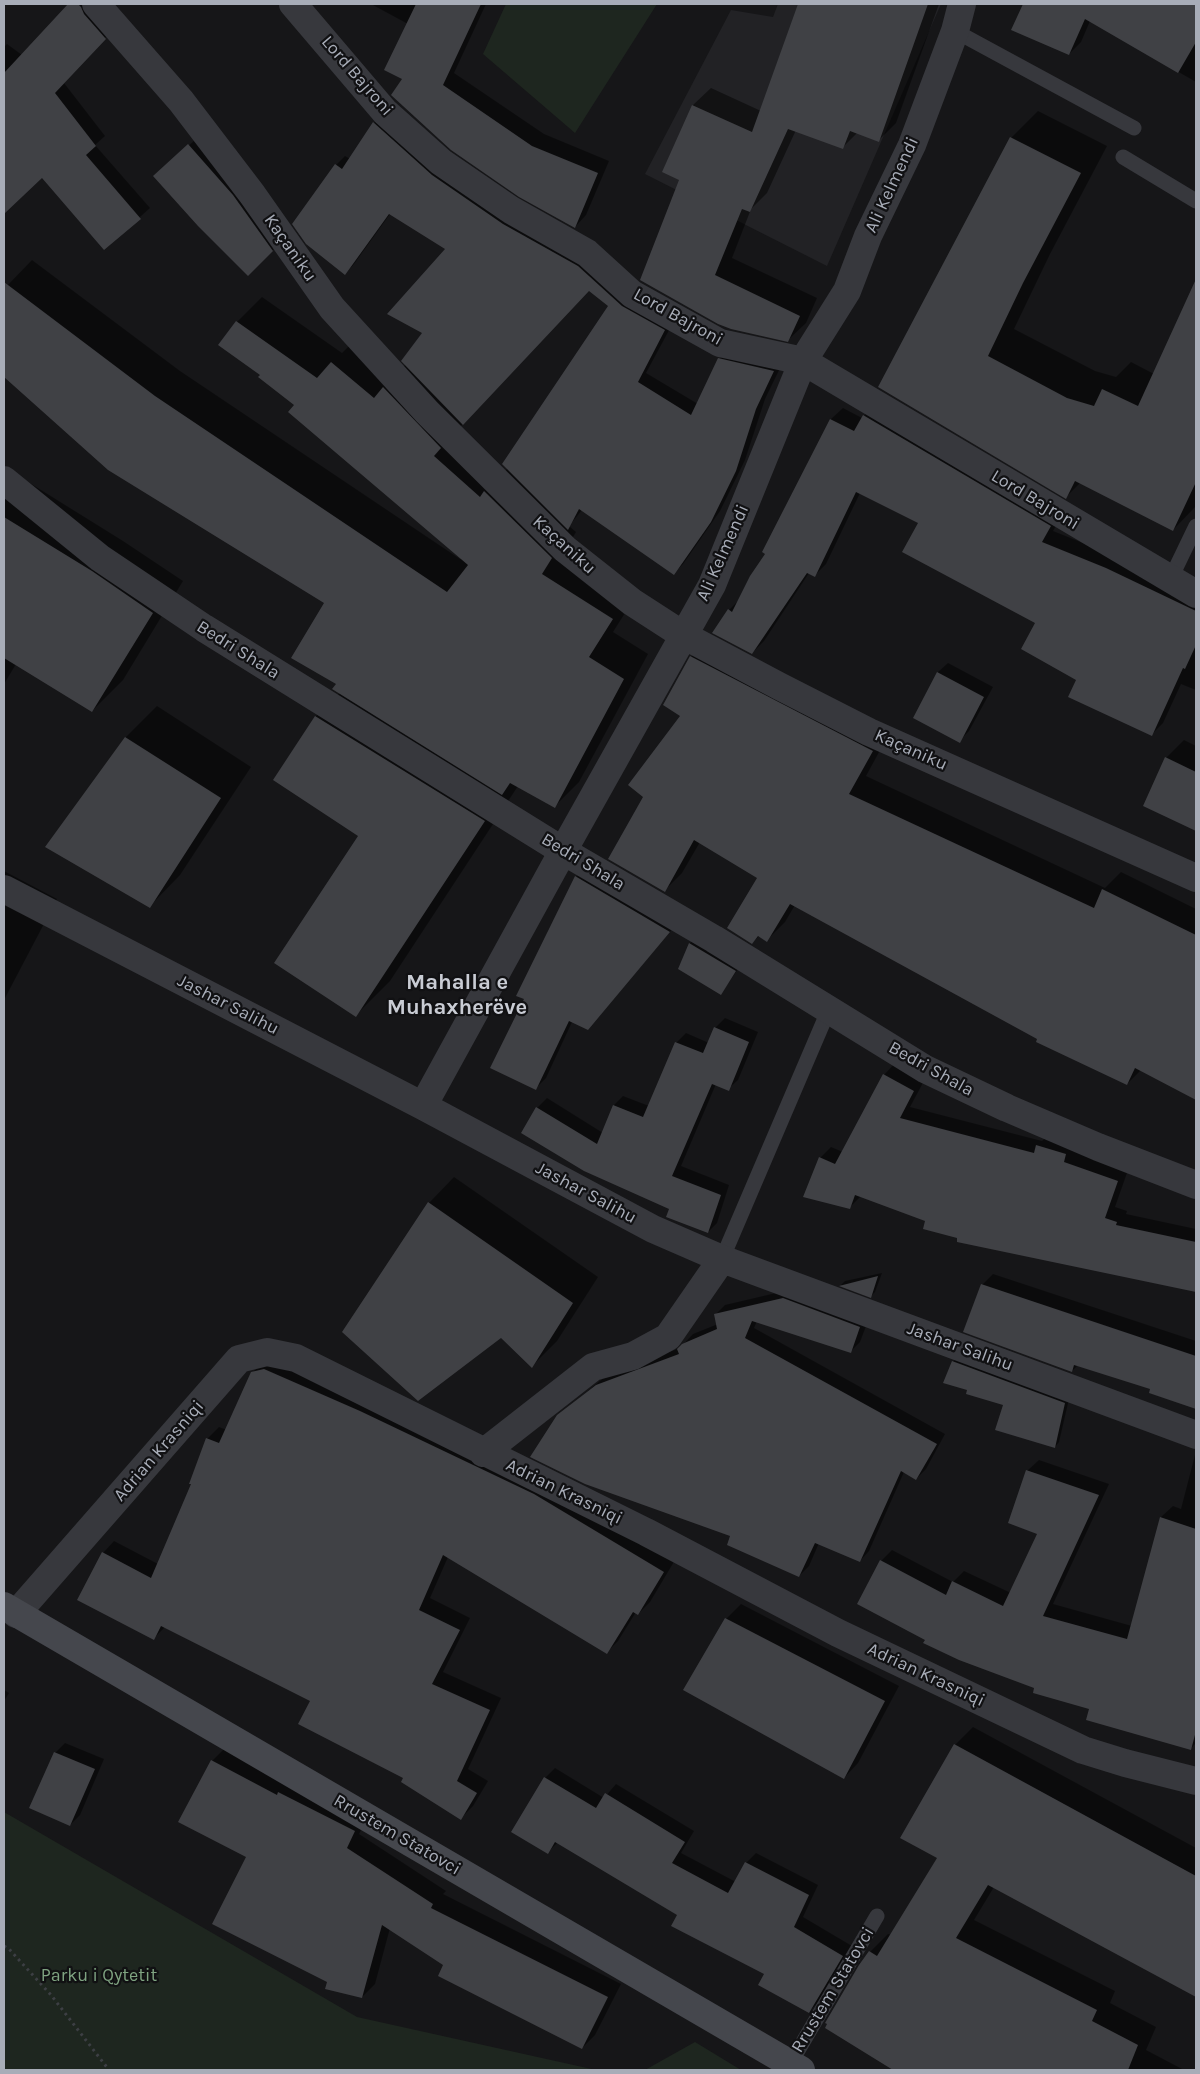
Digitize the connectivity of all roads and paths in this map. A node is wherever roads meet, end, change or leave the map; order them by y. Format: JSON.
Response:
{"nodes":[{"id":1,"x":96,"y":4,"type":"edge"},
{"id":2,"x":293,"y":4,"type":"edge"},
{"id":3,"x":962,"y":4,"type":"edge"},
{"id":4,"x":955,"y":31,"type":"junction"},
{"id":5,"x":1134,"y":128,"type":"dead end"},
{"id":6,"x":1122,"y":157,"type":"dead end"},
{"id":7,"x":1196,"y":201,"type":"edge"},
{"id":8,"x":803,"y":361,"type":"junction"},
{"id":9,"x":4,"y":480,"type":"edge"},
{"id":10,"x":1196,"y":526,"type":"edge"},
{"id":11,"x":1170,"y":580,"type":"junction"},
{"id":12,"x":1196,"y":594,"type":"edge"},
{"id":13,"x":683,"y":635,"type":"junction"},
{"id":14,"x":562,"y":851,"type":"junction"},
{"id":15,"x":1196,"y":878,"type":"edge"},
{"id":16,"x":4,"y":889,"type":"edge"},
{"id":17,"x":829,"y":1009,"type":"junction"},
{"id":18,"x":423,"y":1106,"type":"junction"},
{"id":19,"x":1196,"y":1185,"type":"edge"},
{"id":20,"x":722,"y":1259,"type":"junction"},
{"id":21,"x":1196,"y":1435,"type":"edge"},
{"id":22,"x":483,"y":1453,"type":"junction"},
{"id":23,"x":10,"y":1610,"type":"edge"},
{"id":24,"x":1196,"y":1781,"type":"edge"},
{"id":25,"x":877,"y":1916,"type":"dead end"},
{"id":26,"x":4,"y":1946,"type":"edge"},
{"id":27,"x":795,"y":2067,"type":"edge"},
{"id":28,"x":108,"y":2070,"type":"edge"}],
"edges":[{"from":1,"to":13,"type":"street","name":"Kaçaniku"},
{"from":2,"to":8,"type":"street","name":"Lord Bajroni"},
{"from":3,"to":4,"type":"street","name":"Ali Kelmendi"},
{"from":4,"to":5,"type":"lane"},
{"from":4,"to":8,"type":"street","name":"Ali Kelmendi"},
{"from":6,"to":7,"type":"lane"},
{"from":8,"to":11,"type":"street","name":"Lord Bajroni"},
{"from":8,"to":13,"type":"street","name":"Ali Kelmendi"},
{"from":9,"to":14,"type":"street","name":"Bedri Shala"},
{"from":10,"to":11,"type":"lane"},
{"from":11,"to":12,"type":"street","name":"Lord Bajroni"},
{"from":13,"to":14,"type":"street","name":"Ali Kelmendi"},
{"from":13,"to":15,"type":"street","name":"Kaçaniku"},
{"from":14,"to":17,"type":"street","name":"Bedri Shala"},
{"from":14,"to":18,"type":"street","name":"Ali Kelmendi"},
{"from":16,"to":18,"type":"street","name":"Jashar Salihu"},
{"from":17,"to":19,"type":"street","name":"Bedri Shala"},
{"from":17,"to":20,"type":"lane"},
{"from":18,"to":20,"type":"street","name":"Jashar Salihu"},
{"from":20,"to":21,"type":"street","name":"Jashar Salihu"},
{"from":20,"to":22,"type":"street"},
{"from":22,"to":23,"type":"street","name":"Adrian Krasniqi"},
{"from":22,"to":24,"type":"street","name":"Adrian Krasniqi"},
{"from":23,"to":27,"type":"street","name":"Rrustem Statovci"},
{"from":25,"to":27,"type":"lane","name":"Rrustem Statovci"},
{"from":26,"to":28,"type":"path"}]}
